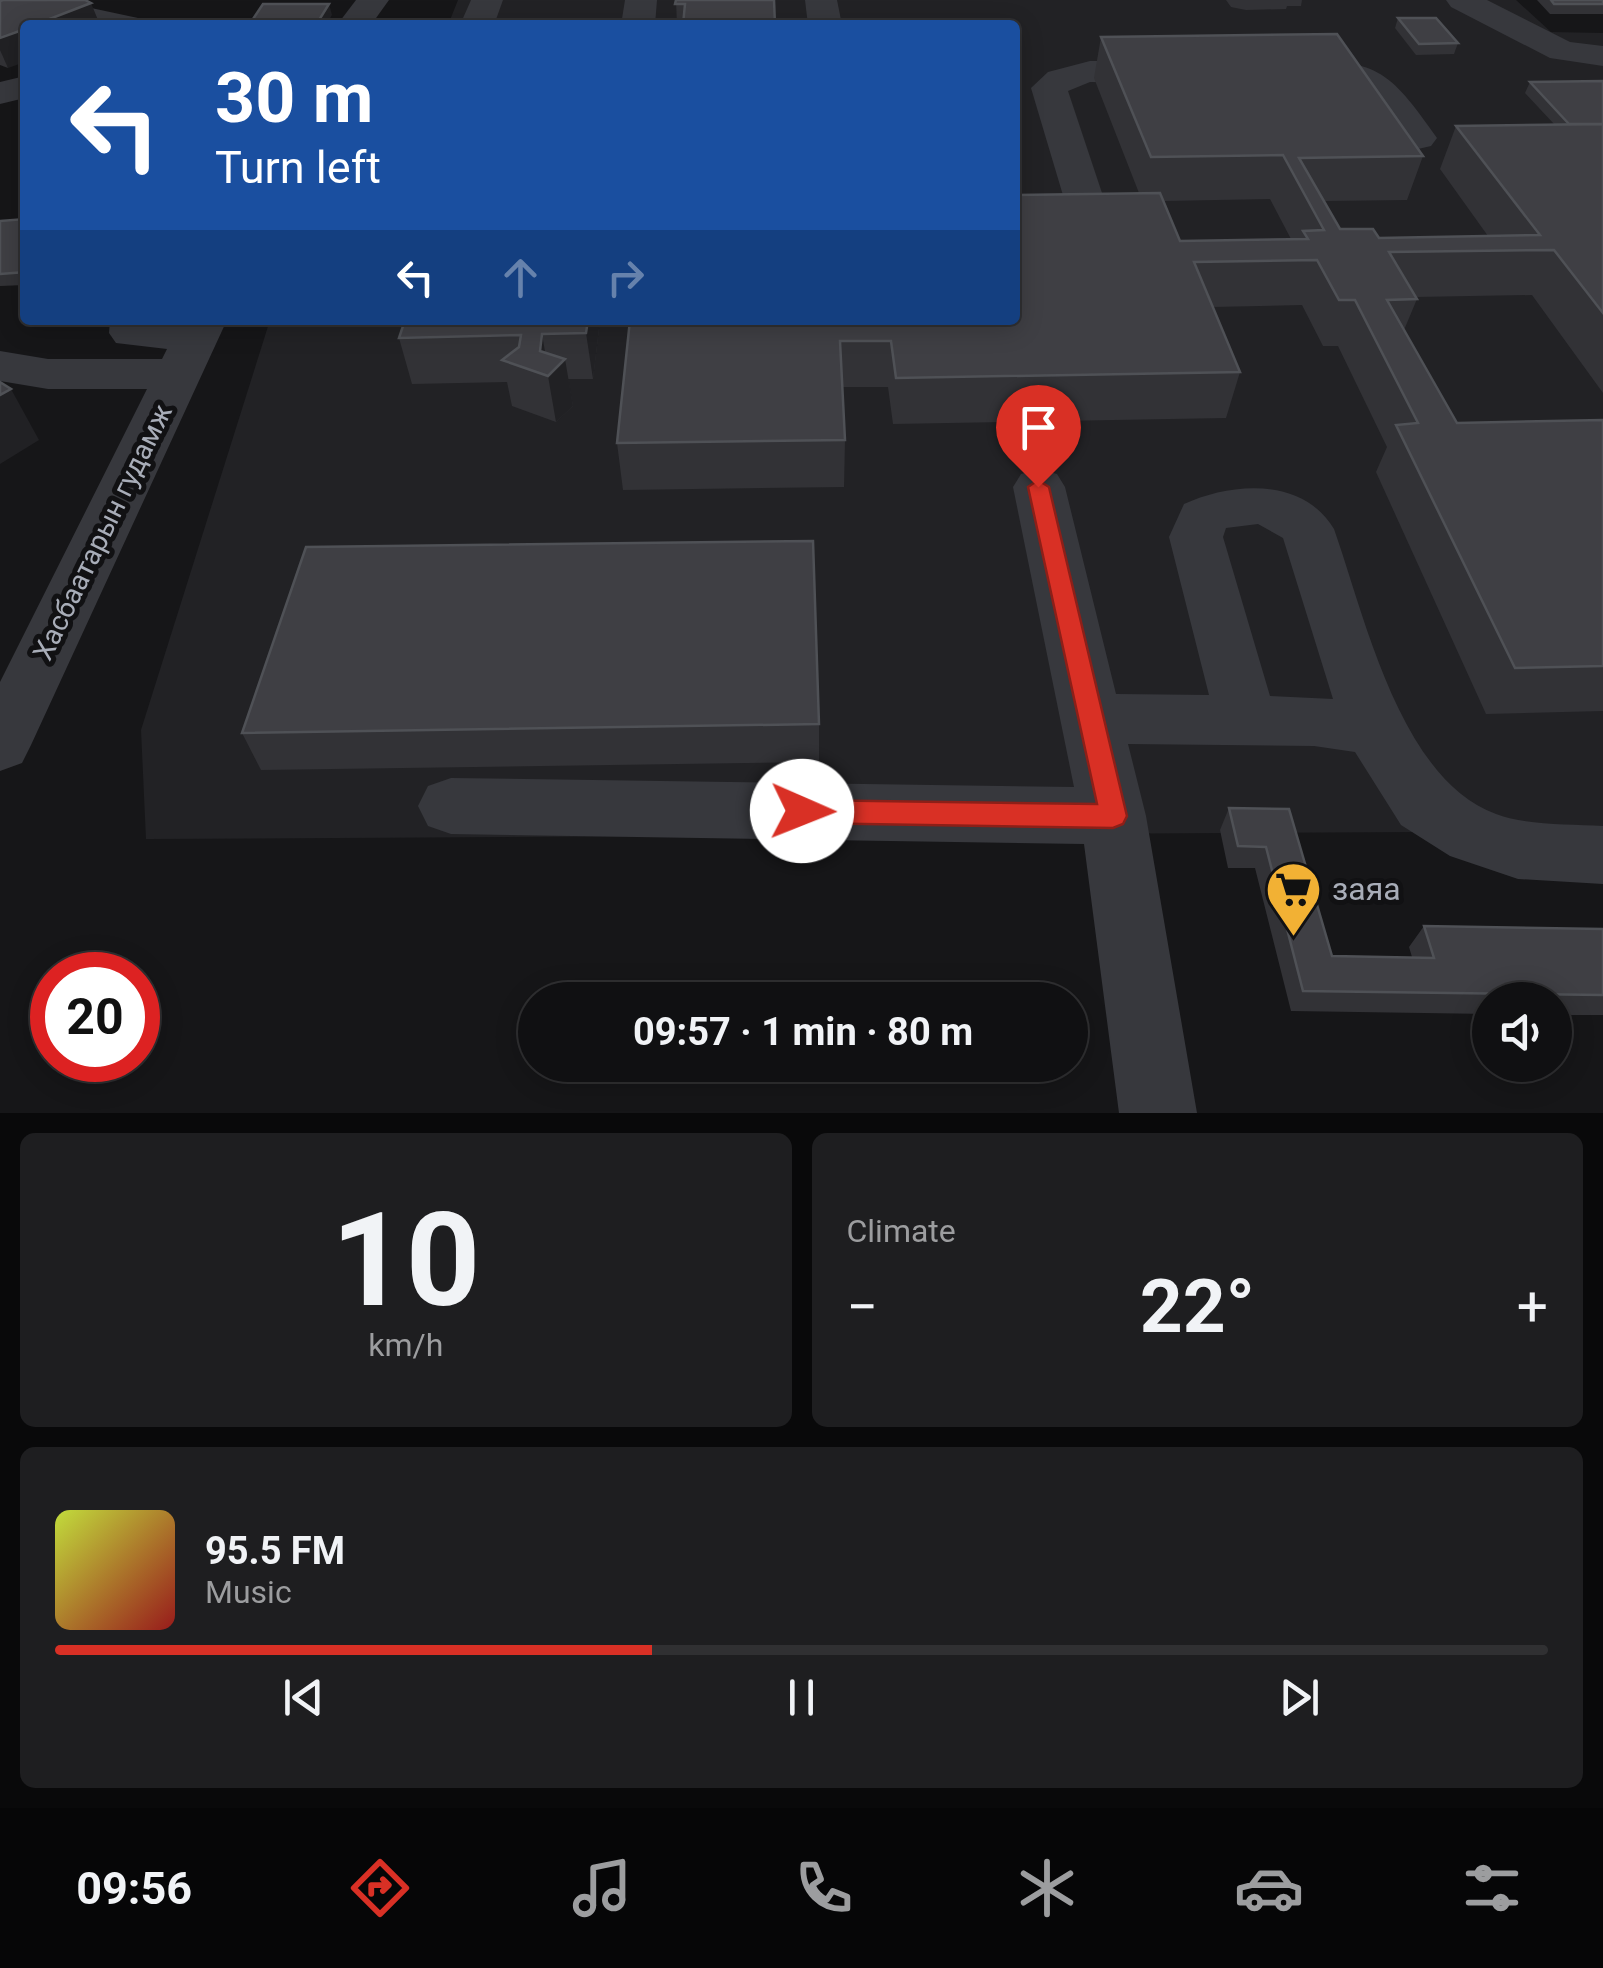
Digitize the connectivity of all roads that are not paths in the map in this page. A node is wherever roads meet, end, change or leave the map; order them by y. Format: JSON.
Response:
{"nodes":[{"id":1,"x":1462,"y":0,"type":"edge"},
{"id":2,"x":0,"y":2,"type":"edge"},
{"id":3,"x":102,"y":20,"type":"edge"},
{"id":4,"x":1603,"y":56,"type":"edge"},
{"id":5,"x":1251,"y":71,"type":"edge"},
{"id":6,"x":1213,"y":72,"type":"edge"},
{"id":7,"x":1418,"y":138,"type":"dead end"},
{"id":8,"x":1020,"y":228,"type":"edge"},
{"id":9,"x":133,"y":325,"type":"edge"},
{"id":10,"x":193,"y":344,"type":"edge"},
{"id":11,"x":0,"y":366,"type":"edge"},
{"id":12,"x":1038,"y":487,"type":"dead end"},
{"id":13,"x":1091,"y":718,"type":"junction"},
{"id":14,"x":1246,"y":719,"type":"junction"},
{"id":15,"x":1374,"y":730,"type":"junction"},
{"id":16,"x":1,"y":740,"type":"edge"},
{"id":17,"x":451,"y":806,"type":"dead end"},
{"id":18,"x":1113,"y":816,"type":"junction"},
{"id":19,"x":1603,"y":855,"type":"edge"},
{"id":20,"x":1158,"y":1113,"type":"edge"}],
"edges":[{"from":1,"to":4,"type":"street"},
{"from":2,"to":3,"type":"street"},
{"from":5,"to":7,"type":"street"},
{"from":6,"to":8,"type":"street"},
{"from":9,"to":10,"type":"street"},
{"from":10,"to":11,"type":"street"},
{"from":10,"to":16,"type":"street","name":"Хасбаатарын гудамж"},
{"from":12,"to":13,"type":"street"},
{"from":13,"to":14,"type":"street"},
{"from":13,"to":18,"type":"street"},
{"from":14,"to":15,"type":"street"},
{"from":14,"to":15,"type":"street"},
{"from":15,"to":19,"type":"street"},
{"from":17,"to":18,"type":"street"},
{"from":18,"to":20,"type":"street"}]}
